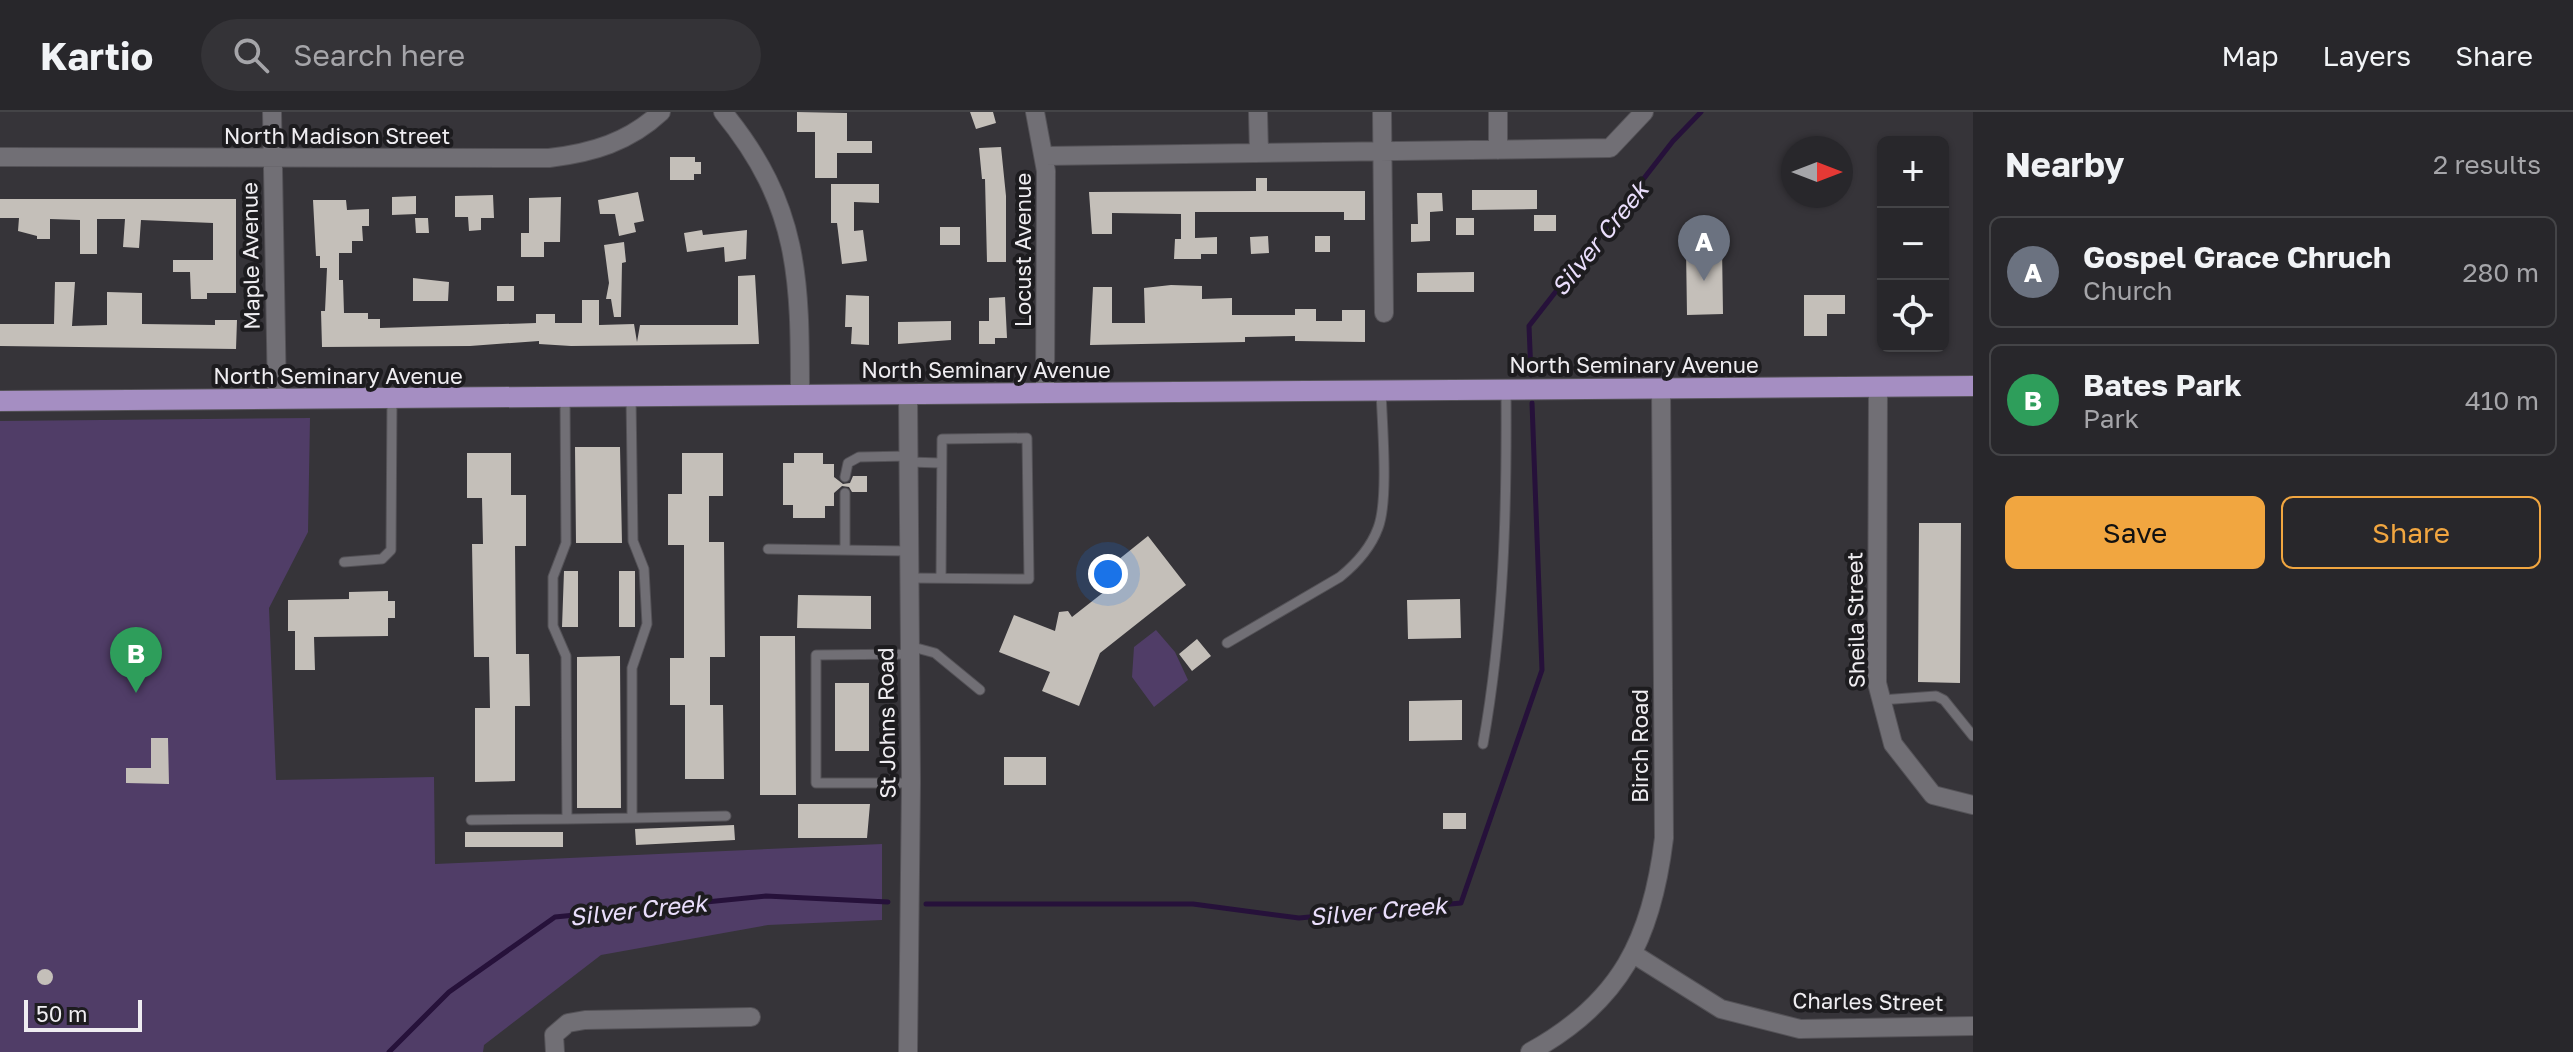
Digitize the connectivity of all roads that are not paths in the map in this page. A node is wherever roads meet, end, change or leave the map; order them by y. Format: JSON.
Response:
{"nodes":[{"id":1,"x":272,"y":112,"type":"edge"},
{"id":2,"x":661,"y":112,"type":"edge"},
{"id":3,"x":723,"y":112,"type":"edge"},
{"id":4,"x":1035,"y":112,"type":"edge"},
{"id":5,"x":1258,"y":112,"type":"edge"},
{"id":6,"x":1382,"y":112,"type":"edge"},
{"id":7,"x":1498,"y":112,"type":"edge"},
{"id":8,"x":1644,"y":112,"type":"edge"},
{"id":9,"x":1498,"y":150,"type":"junction"},
{"id":10,"x":1382,"y":152,"type":"junction"},
{"id":11,"x":1259,"y":153,"type":"junction"},
{"id":12,"x":1045,"y":156,"type":"junction"},
{"id":13,"x":0,"y":157,"type":"edge"},
{"id":14,"x":272,"y":159,"type":"junction"},
{"id":15,"x":1384,"y":313,"type":"dead end"},
{"id":16,"x":1878,"y":386,"type":"junction"},
{"id":17,"x":1973,"y":386,"type":"edge"},
{"id":18,"x":1661,"y":388,"type":"junction"},
{"id":19,"x":1506,"y":389,"type":"junction"},
{"id":20,"x":1381,"y":390,"type":"junction"},
{"id":21,"x":1045,"y":393,"type":"junction"},
{"id":22,"x":908,"y":394,"type":"junction"},
{"id":23,"x":800,"y":395,"type":"junction"},
{"id":24,"x":631,"y":396,"type":"junction"},
{"id":25,"x":565,"y":397,"type":"junction"},
{"id":26,"x":392,"y":398,"type":"junction"},
{"id":27,"x":277,"y":399,"type":"junction"},
{"id":28,"x":0,"y":401,"type":"edge"},
{"id":29,"x":909,"y":459,"type":"junction"},
{"id":30,"x":941,"y":463,"type":"junction"},
{"id":31,"x":845,"y":477,"type":"dead end"},
{"id":32,"x":845,"y":493,"type":"dead end"},
{"id":33,"x":768,"y":549,"type":"dead end"},
{"id":34,"x":845,"y":550,"type":"junction"},
{"id":35,"x":909,"y":551,"type":"junction"},
{"id":36,"x":344,"y":562,"type":"dead end"},
{"id":37,"x":909,"y":578,"type":"junction"},
{"id":38,"x":941,"y":578,"type":"junction"},
{"id":39,"x":1227,"y":643,"type":"dead end"},
{"id":40,"x":910,"y":650,"type":"junction"},
{"id":41,"x":980,"y":690,"type":"dead end"},
{"id":42,"x":1881,"y":700,"type":"junction"},
{"id":43,"x":1973,"y":736,"type":"edge"},
{"id":44,"x":1483,"y":744,"type":"dead end"},
{"id":45,"x":911,"y":783,"type":"junction"},
{"id":46,"x":1973,"y":805,"type":"edge"},
{"id":47,"x":726,"y":816,"type":"dead end"},
{"id":48,"x":632,"y":818,"type":"junction"},
{"id":49,"x":567,"y":819,"type":"junction"},
{"id":50,"x":471,"y":820,"type":"dead end"},
{"id":51,"x":1635,"y":955,"type":"junction"},
{"id":52,"x":751,"y":1017,"type":"dead end"},
{"id":53,"x":1973,"y":1026,"type":"edge"},
{"id":54,"x":554,"y":1044,"type":"edge"},
{"id":55,"x":908,"y":1052,"type":"edge"},
{"id":56,"x":1530,"y":1052,"type":"edge"}],
"edges":[{"from":1,"to":14,"type":"street","name":"Maple Avenue"},
{"from":2,"to":14,"type":"street","name":"North Madison Street"},
{"from":3,"to":23,"type":"street"},
{"from":4,"to":12,"type":"street","name":"Locust Avenue"},
{"from":5,"to":11,"type":"street"},
{"from":6,"to":10,"type":"street"},
{"from":7,"to":9,"type":"street"},
{"from":8,"to":9,"type":"street"},
{"from":9,"to":10,"type":"street"},
{"from":10,"to":11,"type":"street"},
{"from":10,"to":15,"type":"street"},
{"from":11,"to":12,"type":"street"},
{"from":12,"to":21,"type":"street","name":"Locust Avenue"},
{"from":13,"to":14,"type":"street","name":"North Madison Street"},
{"from":14,"to":27,"type":"street","name":"Maple Avenue"},
{"from":16,"to":17,"type":"main road","name":"North Seminary Avenue"},
{"from":16,"to":18,"type":"main road","name":"North Seminary Avenue"},
{"from":16,"to":42,"type":"street","name":"Sheila Street"},
{"from":18,"to":19,"type":"main road","name":"North Seminary Avenue"},
{"from":18,"to":51,"type":"street","name":"Birch Road"},
{"from":19,"to":20,"type":"main road","name":"North Seminary Avenue"},
{"from":19,"to":44,"type":"lane"},
{"from":20,"to":21,"type":"main road","name":"North Seminary Avenue"},
{"from":20,"to":39,"type":"lane"},
{"from":21,"to":22,"type":"main road","name":"North Seminary Avenue"},
{"from":22,"to":23,"type":"main road","name":"North Seminary Avenue"},
{"from":22,"to":29,"type":"street","name":"St Johns Road"},
{"from":23,"to":24,"type":"main road","name":"North Seminary Avenue"},
{"from":24,"to":25,"type":"main road","name":"North Seminary Avenue"},
{"from":24,"to":48,"type":"lane"},
{"from":25,"to":26,"type":"main road","name":"North Seminary Avenue"},
{"from":25,"to":49,"type":"lane"},
{"from":26,"to":27,"type":"main road","name":"North Seminary Avenue"},
{"from":26,"to":36,"type":"lane"},
{"from":27,"to":28,"type":"main road","name":"North Seminary Avenue"},
{"from":29,"to":30,"type":"lane"},
{"from":29,"to":31,"type":"lane"},
{"from":29,"to":35,"type":"street","name":"St Johns Road"},
{"from":30,"to":38,"type":"lane"},
{"from":30,"to":38,"type":"lane"},
{"from":32,"to":34,"type":"lane"},
{"from":33,"to":34,"type":"lane"},
{"from":34,"to":35,"type":"lane"},
{"from":35,"to":37,"type":"street","name":"St Johns Road"},
{"from":37,"to":38,"type":"lane"},
{"from":37,"to":40,"type":"street","name":"St Johns Road"},
{"from":40,"to":41,"type":"lane"},
{"from":40,"to":45,"type":"street","name":"St Johns Road"},
{"from":40,"to":45,"type":"lane"},
{"from":42,"to":43,"type":"lane"},
{"from":42,"to":46,"type":"street","name":"Sheila Street"},
{"from":45,"to":55,"type":"street","name":"St Johns Road"},
{"from":47,"to":48,"type":"lane"},
{"from":48,"to":49,"type":"lane"},
{"from":49,"to":50,"type":"lane"},
{"from":51,"to":53,"type":"street","name":"Charles Street"},
{"from":51,"to":56,"type":"street","name":"Birch Road"},
{"from":52,"to":54,"type":"street"}]}
